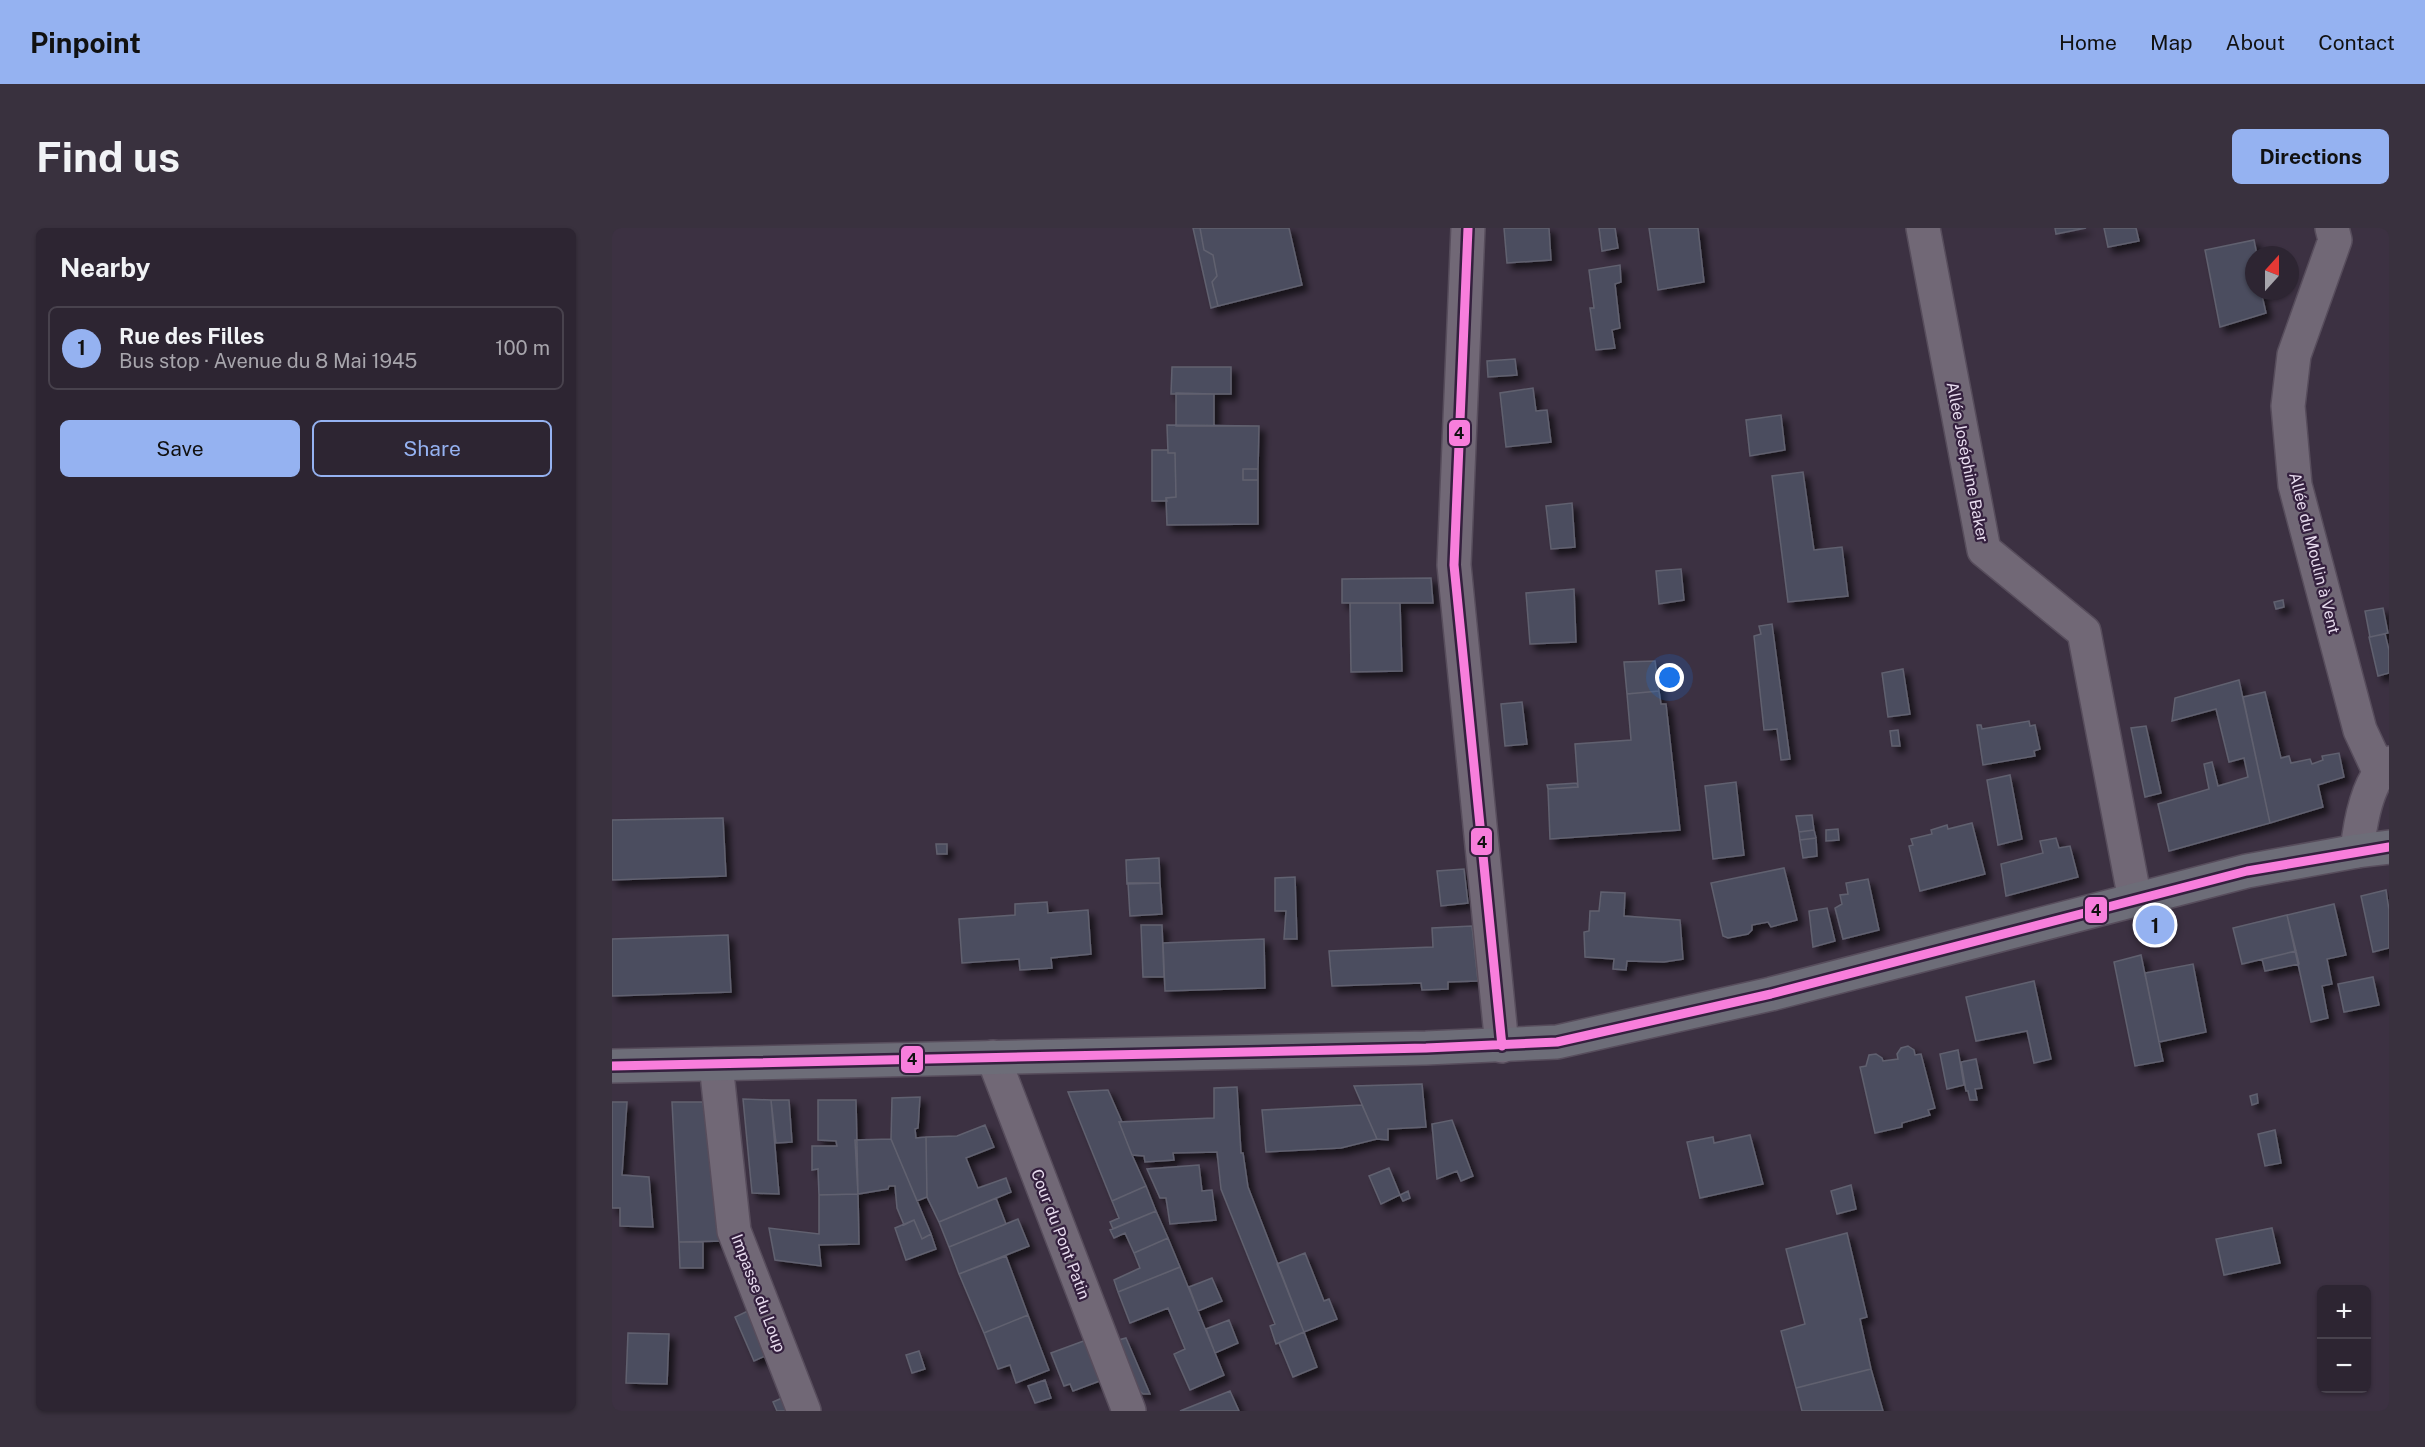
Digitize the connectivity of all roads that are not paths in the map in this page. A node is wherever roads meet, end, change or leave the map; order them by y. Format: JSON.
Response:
{"nodes":[{"id":1,"x":1468,"y":228,"type":"edge"},
{"id":2,"x":1923,"y":228,"type":"edge"},
{"id":3,"x":2332,"y":228,"type":"edge"},
{"id":4,"x":2384,"y":767,"type":"edge"},
{"id":5,"x":2389,"y":847,"type":"edge"},
{"id":6,"x":2357,"y":851,"type":"junction"},
{"id":7,"x":2135,"y":900,"type":"junction"},
{"id":8,"x":1502,"y":1046,"type":"junction"},
{"id":9,"x":993,"y":1057,"type":"junction"},
{"id":10,"x":717,"y":1064,"type":"junction"},
{"id":11,"x":612,"y":1066,"type":"edge"},
{"id":12,"x":804,"y":1411,"type":"edge"},
{"id":13,"x":1129,"y":1411,"type":"edge"}],
"edges":[{"from":1,"to":8,"type":"street"},
{"from":2,"to":7,"type":"street","name":"Allée Joséphine Baker"},
{"from":3,"to":4,"type":"street","name":"Allée du Moulin à Vent"},
{"from":4,"to":6,"type":"street"},
{"from":5,"to":6,"type":"main road"},
{"from":6,"to":7,"type":"main road"},
{"from":7,"to":8,"type":"main road"},
{"from":8,"to":9,"type":"main road"},
{"from":9,"to":10,"type":"main road"},
{"from":9,"to":13,"type":"street","name":"Cour du Pont Patin"},
{"from":10,"to":11,"type":"main road"},
{"from":10,"to":12,"type":"street","name":"Impasse du Loup"}]}
